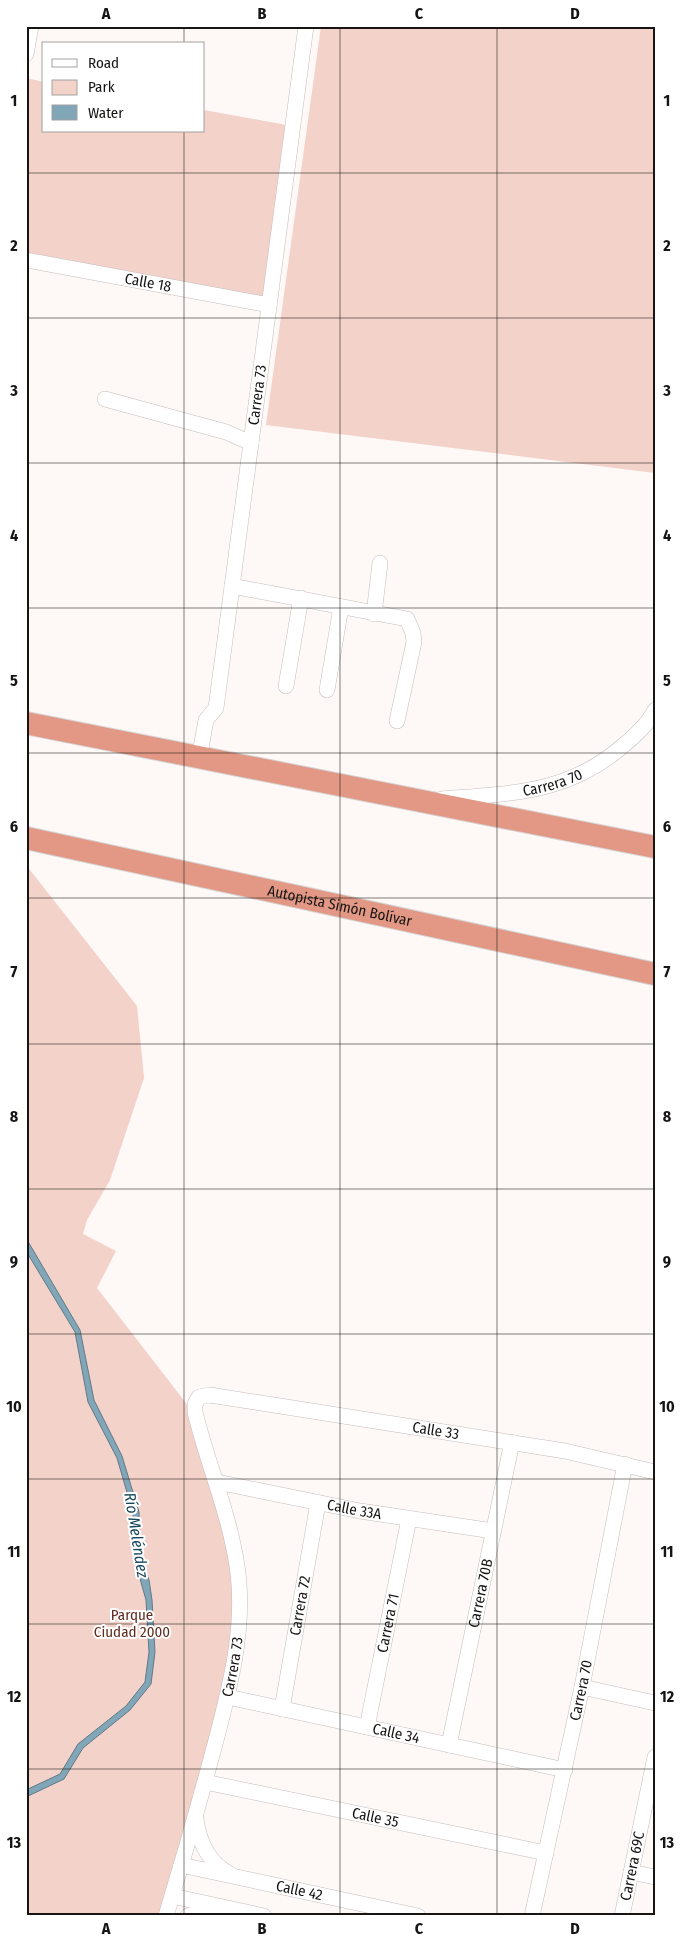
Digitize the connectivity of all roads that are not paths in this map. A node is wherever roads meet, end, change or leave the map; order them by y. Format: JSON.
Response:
{"nodes":[{"id":1,"x":31,"y":26,"type":"edge"},
{"id":2,"x":306,"y":26,"type":"edge"},
{"id":3,"x":26,"y":54,"type":"edge"},
{"id":4,"x":26,"y":260,"type":"edge"},
{"id":5,"x":269,"y":305,"type":"junction"},
{"id":6,"x":105,"y":399,"type":"dead end"},
{"id":7,"x":251,"y":443,"type":"junction"},
{"id":8,"x":380,"y":563,"type":"dead end"},
{"id":9,"x":232,"y":586,"type":"junction"},
{"id":10,"x":301,"y":598,"type":"junction"},
{"id":11,"x":341,"y":607,"type":"junction"},
{"id":12,"x":374,"y":614,"type":"junction"},
{"id":13,"x":286,"y":686,"type":"dead end"},
{"id":14,"x":327,"y":690,"type":"dead end"},
{"id":15,"x":653,"y":720,"type":"edge"},
{"id":16,"x":397,"y":721,"type":"dead end"},
{"id":17,"x":26,"y":723,"type":"edge"},
{"id":18,"x":199,"y":759,"type":"junction"},
{"id":19,"x":426,"y":800,"type":"junction"},
{"id":20,"x":26,"y":838,"type":"edge"},
{"id":21,"x":655,"y":847,"type":"edge"},
{"id":22,"x":655,"y":974,"type":"edge"},
{"id":23,"x":214,"y":1396,"type":"joint"},
{"id":24,"x":512,"y":1442,"type":"junction"},
{"id":25,"x":626,"y":1464,"type":"junction"},
{"id":26,"x":655,"y":1472,"type":"edge"},
{"id":27,"x":217,"y":1482,"type":"junction"},
{"id":28,"x":318,"y":1503,"type":"junction"},
{"id":29,"x":409,"y":1519,"type":"junction"},
{"id":30,"x":494,"y":1531,"type":"junction"},
{"id":31,"x":582,"y":1687,"type":"junction"},
{"id":32,"x":228,"y":1697,"type":"junction"},
{"id":33,"x":655,"y":1703,"type":"edge"},
{"id":34,"x":282,"y":1709,"type":"junction"},
{"id":35,"x":367,"y":1727,"type":"junction"},
{"id":36,"x":449,"y":1745,"type":"junction"},
{"id":37,"x":655,"y":1757,"type":"edge"},
{"id":38,"x":565,"y":1770,"type":"junction"},
{"id":39,"x":205,"y":1782,"type":"junction"},
{"id":40,"x":652,"y":1789,"type":"edge"},
{"id":41,"x":196,"y":1817,"type":"junction"},
{"id":42,"x":546,"y":1853,"type":"junction"},
{"id":43,"x":181,"y":1865,"type":"junction"},
{"id":44,"x":631,"y":1872,"type":"junction"},
{"id":45,"x":233,"y":1876,"type":"junction"},
{"id":46,"x":655,"y":1877,"type":"edge"},
{"id":47,"x":172,"y":1896,"type":"junction"},
{"id":48,"x":225,"y":1907,"type":"junction"},
{"id":49,"x":166,"y":1916,"type":"edge"},
{"id":50,"x":188,"y":1916,"type":"edge"},
{"id":51,"x":264,"y":1916,"type":"edge"},
{"id":52,"x":418,"y":1916,"type":"edge"},
{"id":53,"x":532,"y":1916,"type":"edge"},
{"id":54,"x":622,"y":1916,"type":"edge"}],
"edges":[{"from":1,"to":3,"type":"street"},
{"from":2,"to":5,"type":"street","name":"Carrera 73"},
{"from":4,"to":5,"type":"street","name":"Calle 18"},
{"from":5,"to":7,"type":"street","name":"Carrera 73"},
{"from":6,"to":7,"type":"street"},
{"from":7,"to":9,"type":"street","name":"Carrera 73"},
{"from":8,"to":12,"type":"street"},
{"from":9,"to":10,"type":"street"},
{"from":9,"to":18,"type":"street","name":"Carrera 73"},
{"from":10,"to":11,"type":"street"},
{"from":10,"to":13,"type":"street"},
{"from":11,"to":12,"type":"street"},
{"from":11,"to":14,"type":"street"},
{"from":12,"to":16,"type":"street"},
{"from":15,"to":19,"type":"street","name":"Carrera 70"},
{"from":17,"to":18,"type":"highway"},
{"from":18,"to":19,"type":"highway"},
{"from":19,"to":21,"type":"highway"},
{"from":20,"to":22,"type":"highway","name":"Autopista Simón Bolívar"},
{"from":23,"to":24,"type":"street","name":"Calle 33"},
{"from":23,"to":27,"type":"street","name":"Carrera 73"},
{"from":24,"to":25,"type":"street","name":"Calle 33"},
{"from":24,"to":30,"type":"street","name":"Carrera 70B"},
{"from":25,"to":26,"type":"street","name":"Calle 33"},
{"from":25,"to":31,"type":"street","name":"Carrera 70"},
{"from":27,"to":28,"type":"street","name":"Calle 33A"},
{"from":27,"to":32,"type":"street","name":"Carrera 73"},
{"from":28,"to":29,"type":"street","name":"Calle 33A"},
{"from":28,"to":34,"type":"street","name":"Carrera 72"},
{"from":29,"to":30,"type":"street","name":"Calle 33A"},
{"from":29,"to":35,"type":"street","name":"Carrera 71"},
{"from":30,"to":36,"type":"street","name":"Carrera 70B"},
{"from":31,"to":33,"type":"street"},
{"from":31,"to":38,"type":"street","name":"Carrera 70"},
{"from":32,"to":34,"type":"street","name":"Calle 34"},
{"from":32,"to":39,"type":"street","name":"Carrera 73"},
{"from":34,"to":35,"type":"street","name":"Calle 34"},
{"from":35,"to":36,"type":"street","name":"Calle 34"},
{"from":36,"to":38,"type":"street","name":"Calle 34"},
{"from":37,"to":40,"type":"street","name":"Carrera 69C"},
{"from":38,"to":42,"type":"street","name":"Carrera 70"},
{"from":39,"to":41,"type":"street","name":"Carrera 73"},
{"from":39,"to":42,"type":"street","name":"Calle 35"},
{"from":40,"to":44,"type":"street","name":"Carrera 69C"},
{"from":41,"to":43,"type":"street","name":"Carrera 73"},
{"from":41,"to":45,"type":"street"},
{"from":42,"to":53,"type":"street","name":"Carrera 70"},
{"from":43,"to":45,"type":"street","name":"Calle 42"},
{"from":43,"to":47,"type":"street","name":"Carrera 73"},
{"from":44,"to":46,"type":"street"},
{"from":44,"to":54,"type":"street","name":"Carrera 69C"},
{"from":45,"to":52,"type":"street","name":"Calle 42"},
{"from":47,"to":48,"type":"street"},
{"from":47,"to":49,"type":"street","name":"Carrera 73"},
{"from":48,"to":50,"type":"street"},
{"from":48,"to":51,"type":"street"}]}
